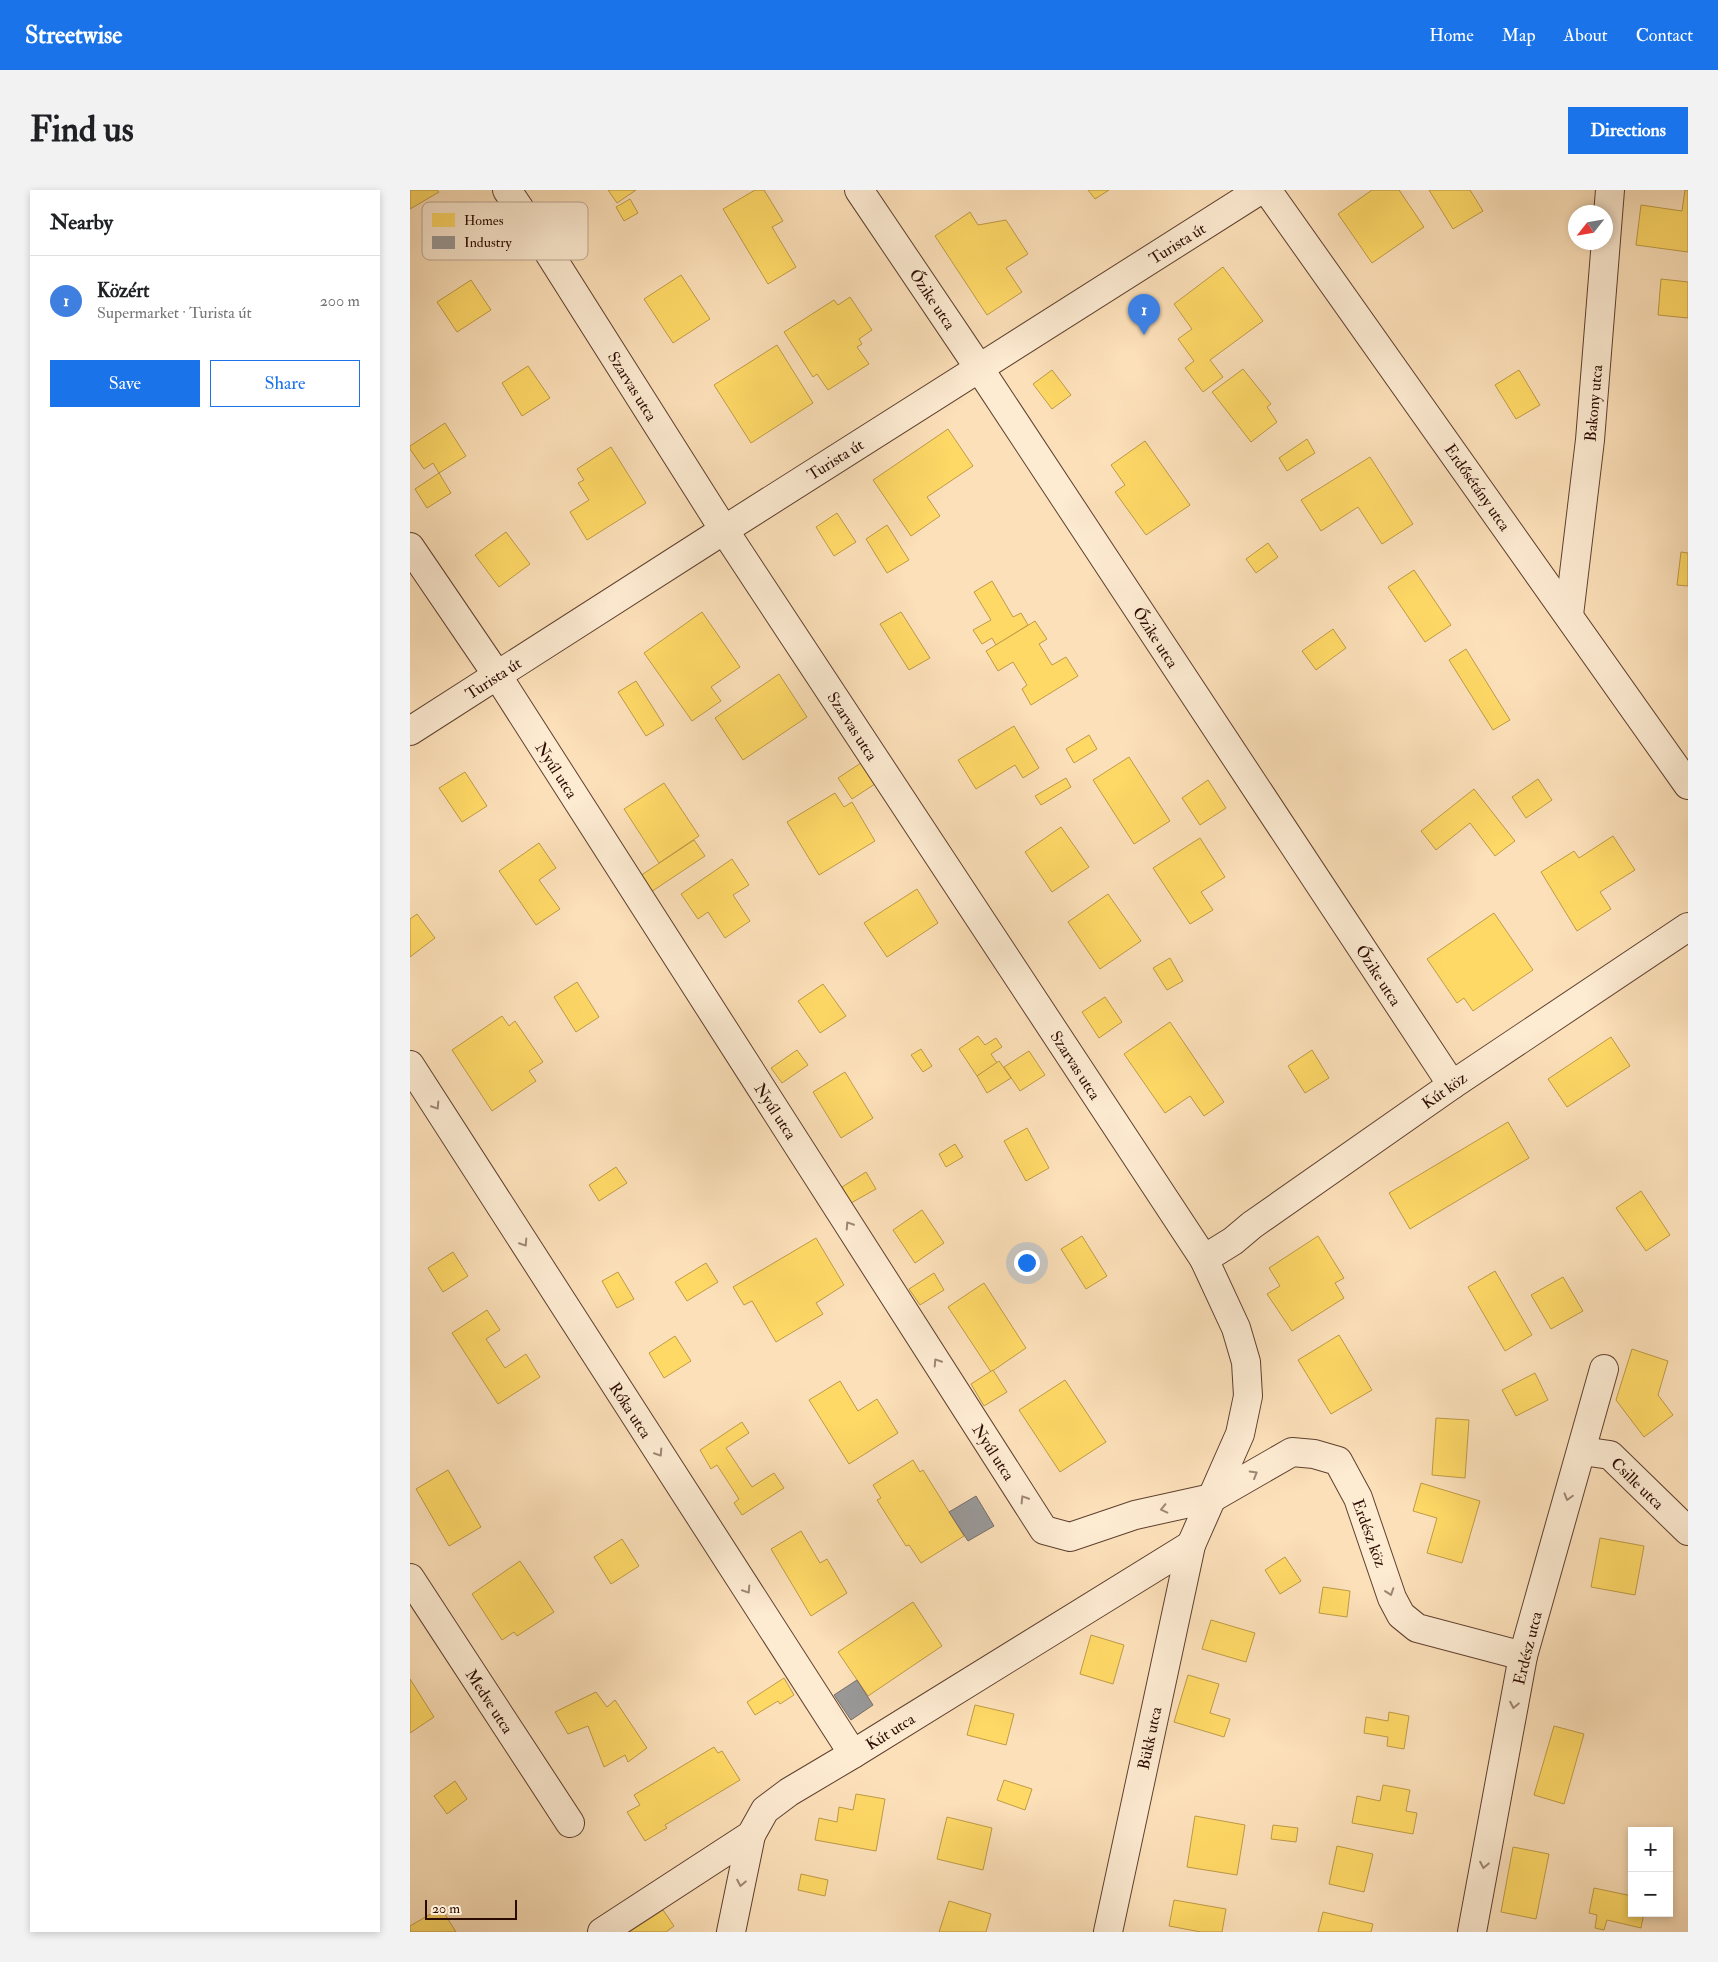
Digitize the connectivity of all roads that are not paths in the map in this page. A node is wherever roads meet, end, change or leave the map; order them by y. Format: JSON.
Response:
{"nodes":[{"id":1,"x":507,"y":190,"type":"edge"},
{"id":2,"x":859,"y":190,"type":"edge"},
{"id":3,"x":1260,"y":190,"type":"edge"},
{"id":4,"x":1267,"y":190,"type":"edge"},
{"id":5,"x":1610,"y":190,"type":"edge"},
{"id":6,"x":515,"y":202,"type":"edge"},
{"id":7,"x":553,"y":260,"type":"edge"},
{"id":8,"x":979,"y":368,"type":"junction"},
{"id":9,"x":724,"y":530,"type":"junction"},
{"id":10,"x":410,"y":547,"type":"edge"},
{"id":11,"x":1569,"y":615,"type":"junction"},
{"id":12,"x":497,"y":676,"type":"junction"},
{"id":13,"x":410,"y":730,"type":"edge"},
{"id":14,"x":1688,"y":785,"type":"edge"},
{"id":15,"x":1688,"y":927,"type":"edge"},
{"id":16,"x":410,"y":1065,"type":"edge"},
{"id":17,"x":1452,"y":1085,"type":"junction"},
{"id":18,"x":1204,"y":1259,"type":"junction"},
{"id":19,"x":1604,"y":1369,"type":"dead end"},
{"id":20,"x":1582,"y":1450,"type":"junction"},
{"id":21,"x":1212,"y":1498,"type":"junction"},
{"id":22,"x":1688,"y":1531,"type":"edge"},
{"id":23,"x":1191,"y":1545,"type":"junction"},
{"id":24,"x":410,"y":1578,"type":"edge"},
{"id":25,"x":1523,"y":1656,"type":"junction"},
{"id":26,"x":853,"y":1754,"type":"junction"},
{"id":27,"x":570,"y":1823,"type":"dead end"},
{"id":28,"x":751,"y":1835,"type":"junction"},
{"id":29,"x":602,"y":1932,"type":"edge"},
{"id":30,"x":731,"y":1932,"type":"edge"},
{"id":31,"x":1108,"y":1932,"type":"edge"},
{"id":32,"x":1472,"y":1932,"type":"edge"}],
"edges":[{"from":1,"to":6,"type":"street","name":"Szarvas utca"},
{"from":2,"to":8,"type":"street","name":"Őzike utca"},
{"from":3,"to":8,"type":"street","name":"Turista út"},
{"from":4,"to":11,"type":"street","name":"Erdősétány utca"},
{"from":5,"to":11,"type":"street","name":"Bakony utca"},
{"from":7,"to":9,"type":"street","name":"Szarvas utca"},
{"from":8,"to":9,"type":"street","name":"Turista út"},
{"from":8,"to":17,"type":"street","name":"Őzike utca"},
{"from":9,"to":12,"type":"street","name":"Turista út"},
{"from":9,"to":18,"type":"street","name":"Szarvas utca"},
{"from":10,"to":12,"type":"street","name":"Nyúl utca"},
{"from":11,"to":14,"type":"street","name":"Erdősétány utca"},
{"from":12,"to":13,"type":"street","name":"Turista út"},
{"from":21,"to":12,"type":"street","name":"Nyúl utca","one_way":true},
{"from":15,"to":17,"type":"street","name":"Kút köz"},
{"from":16,"to":26,"type":"street","name":"Róka utca","one_way":true},
{"from":17,"to":18,"type":"street","name":"Kút köz"},
{"from":18,"to":21,"type":"street","name":"Szarvas utca"},
{"from":19,"to":20,"type":"street","name":"Erdész utca"},
{"from":20,"to":22,"type":"street","name":"Csille utca"},
{"from":20,"to":25,"type":"street","name":"Erdész utca","one_way":true},
{"from":21,"to":23,"type":"street","name":"Bükk utca"},
{"from":21,"to":25,"type":"street","name":"Erdész köz","one_way":true},
{"from":23,"to":26,"type":"street","name":"Kút utca"},
{"from":23,"to":31,"type":"street","name":"Bükk utca"},
{"from":24,"to":27,"type":"street","name":"Medve utca"},
{"from":25,"to":32,"type":"street","name":"Erdész utca","one_way":true},
{"from":26,"to":28,"type":"street","name":"Kút utca"},
{"from":28,"to":29,"type":"street","name":"Kút utca"},
{"from":28,"to":30,"type":"street","one_way":true}]}
